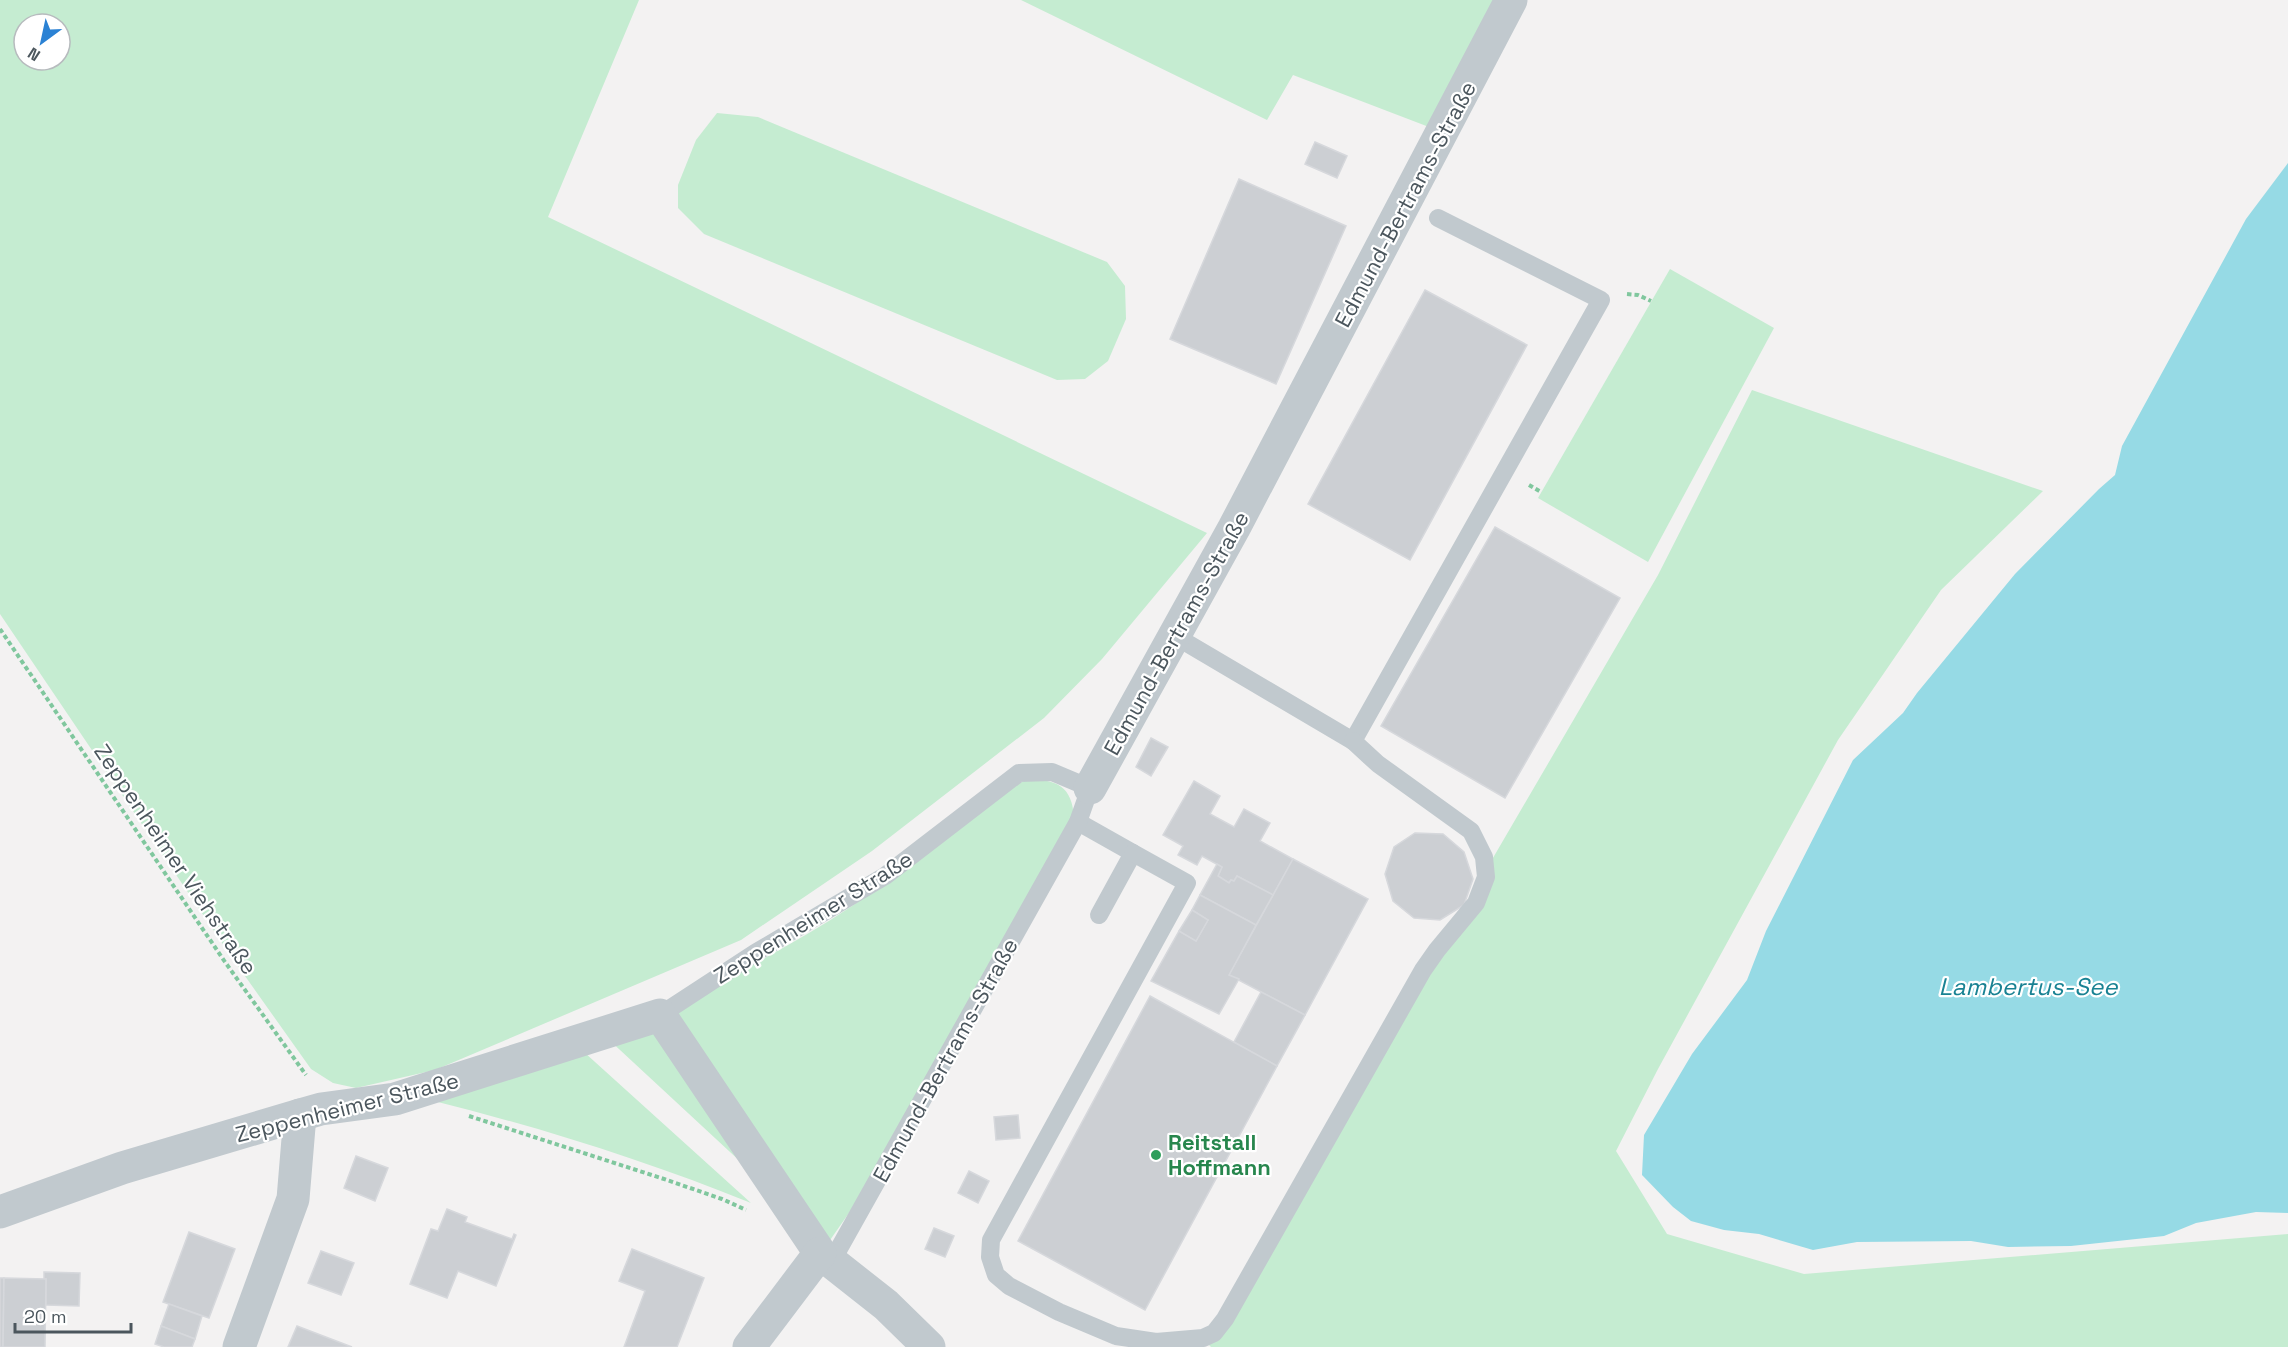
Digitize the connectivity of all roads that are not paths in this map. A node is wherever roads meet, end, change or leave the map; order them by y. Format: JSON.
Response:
{"nodes":[{"id":1,"x":1511,"y":0,"type":"edge"},
{"id":2,"x":1438,"y":218,"type":"dead end"},
{"id":3,"x":1175,"y":636,"type":"junction"},
{"id":4,"x":1353,"y":741,"type":"junction"},
{"id":5,"x":1090,"y":788,"type":"junction"},
{"id":6,"x":1078,"y":822,"type":"junction"},
{"id":7,"x":1134,"y":853,"type":"junction"},
{"id":8,"x":1099,"y":915,"type":"dead end"},
{"id":9,"x":660,"y":1015,"type":"junction"},
{"id":10,"x":310,"y":1112,"type":"junction"},
{"id":11,"x":0,"y":1212,"type":"edge"},
{"id":12,"x":826,"y":1257,"type":"junction"},
{"id":13,"x":239,"y":1347,"type":"edge"},
{"id":14,"x":749,"y":1347,"type":"edge"},
{"id":15,"x":929,"y":1347,"type":"edge"}],
"edges":[{"from":1,"to":3,"type":"street","name":"Edmund-Bertrams-Straße"},
{"from":2,"to":4,"type":"lane"},
{"from":3,"to":4,"type":"lane"},
{"from":3,"to":5,"type":"street","name":"Edmund-Bertrams-Straße"},
{"from":4,"to":7,"type":"lane"},
{"from":5,"to":6,"type":"lane","name":"Edmund-Bertrams-Straße"},
{"from":5,"to":9,"type":"lane","name":"Zeppenheimer Straße"},
{"from":6,"to":7,"type":"lane"},
{"from":6,"to":12,"type":"lane","name":"Edmund-Bertrams-Straße"},
{"from":7,"to":8,"type":"lane"},
{"from":9,"to":10,"type":"street","name":"Zeppenheimer Straße"},
{"from":9,"to":12,"type":"street"},
{"from":10,"to":11,"type":"street","name":"Zeppenheimer Straße"},
{"from":10,"to":13,"type":"street"},
{"from":12,"to":14,"type":"street","name":"Edmund-Bertrams-Straße"},
{"from":12,"to":15,"type":"street"}]}
